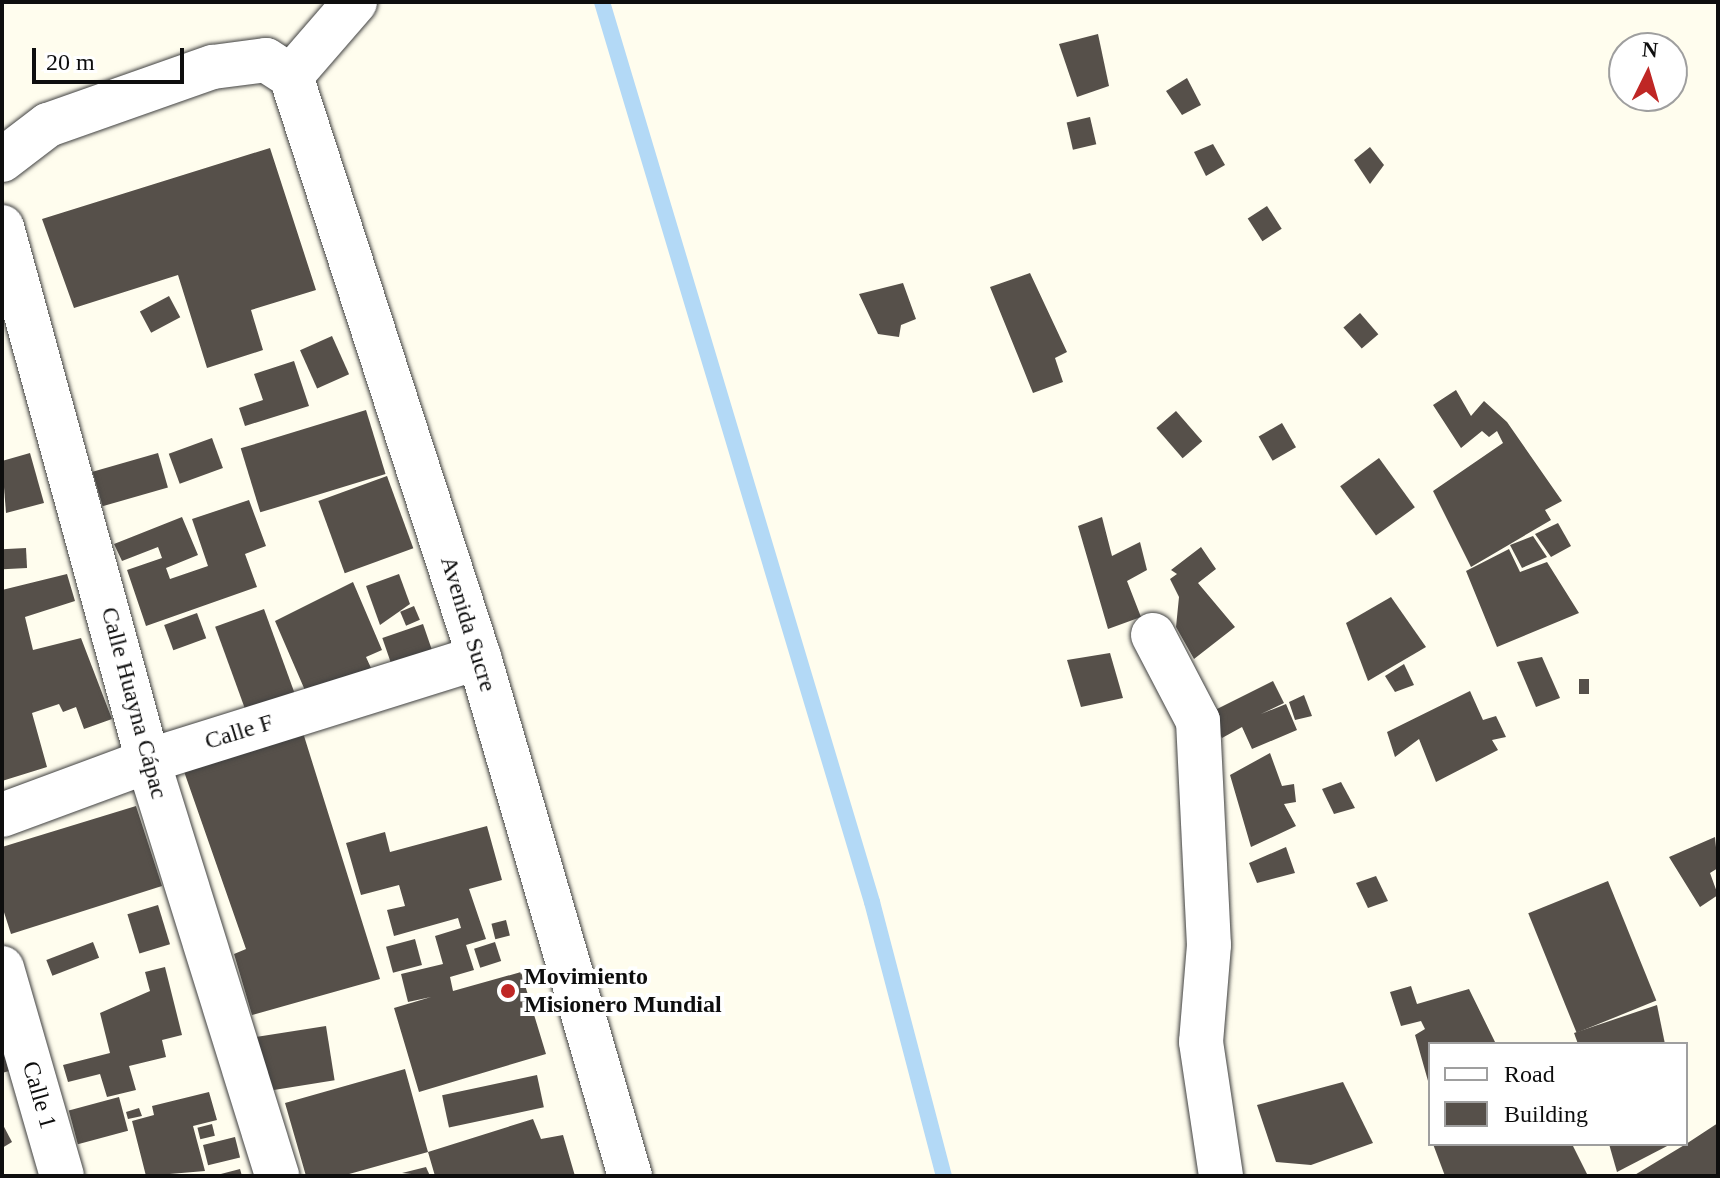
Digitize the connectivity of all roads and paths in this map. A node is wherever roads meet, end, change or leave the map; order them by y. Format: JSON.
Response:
{"nodes":[{"id":1,"x":355,"y":2,"type":"edge"},
{"id":2,"x":291,"y":76,"type":"junction"},
{"id":3,"x":2,"y":160,"type":"edge"},
{"id":4,"x":2,"y":227,"type":"edge"},
{"id":5,"x":1153,"y":635,"type":"dead end"},
{"id":6,"x":479,"y":657,"type":"junction"},
{"id":7,"x":148,"y":761,"type":"junction"},
{"id":8,"x":2,"y":815,"type":"edge"},
{"id":9,"x":2,"y":968,"type":"edge"},
{"id":10,"x":62,"y":1176,"type":"edge"},
{"id":11,"x":277,"y":1176,"type":"edge"},
{"id":12,"x":630,"y":1176,"type":"edge"},
{"id":13,"x":1221,"y":1176,"type":"edge"}],
"edges":[{"from":1,"to":2,"type":"street"},
{"from":2,"to":3,"type":"street"},
{"from":2,"to":6,"type":"street","name":"Avenida Sucre"},
{"from":4,"to":7,"type":"street","name":"Calle Huayna Cápac"},
{"from":5,"to":13,"type":"street"},
{"from":6,"to":7,"type":"street","name":"Calle F"},
{"from":6,"to":12,"type":"street","name":"Avenida Sucre"},
{"from":7,"to":8,"type":"street","name":"Calle F"},
{"from":7,"to":11,"type":"street","name":"Calle Huayna Cápac"},
{"from":9,"to":10,"type":"street","name":"Calle 1"}]}
